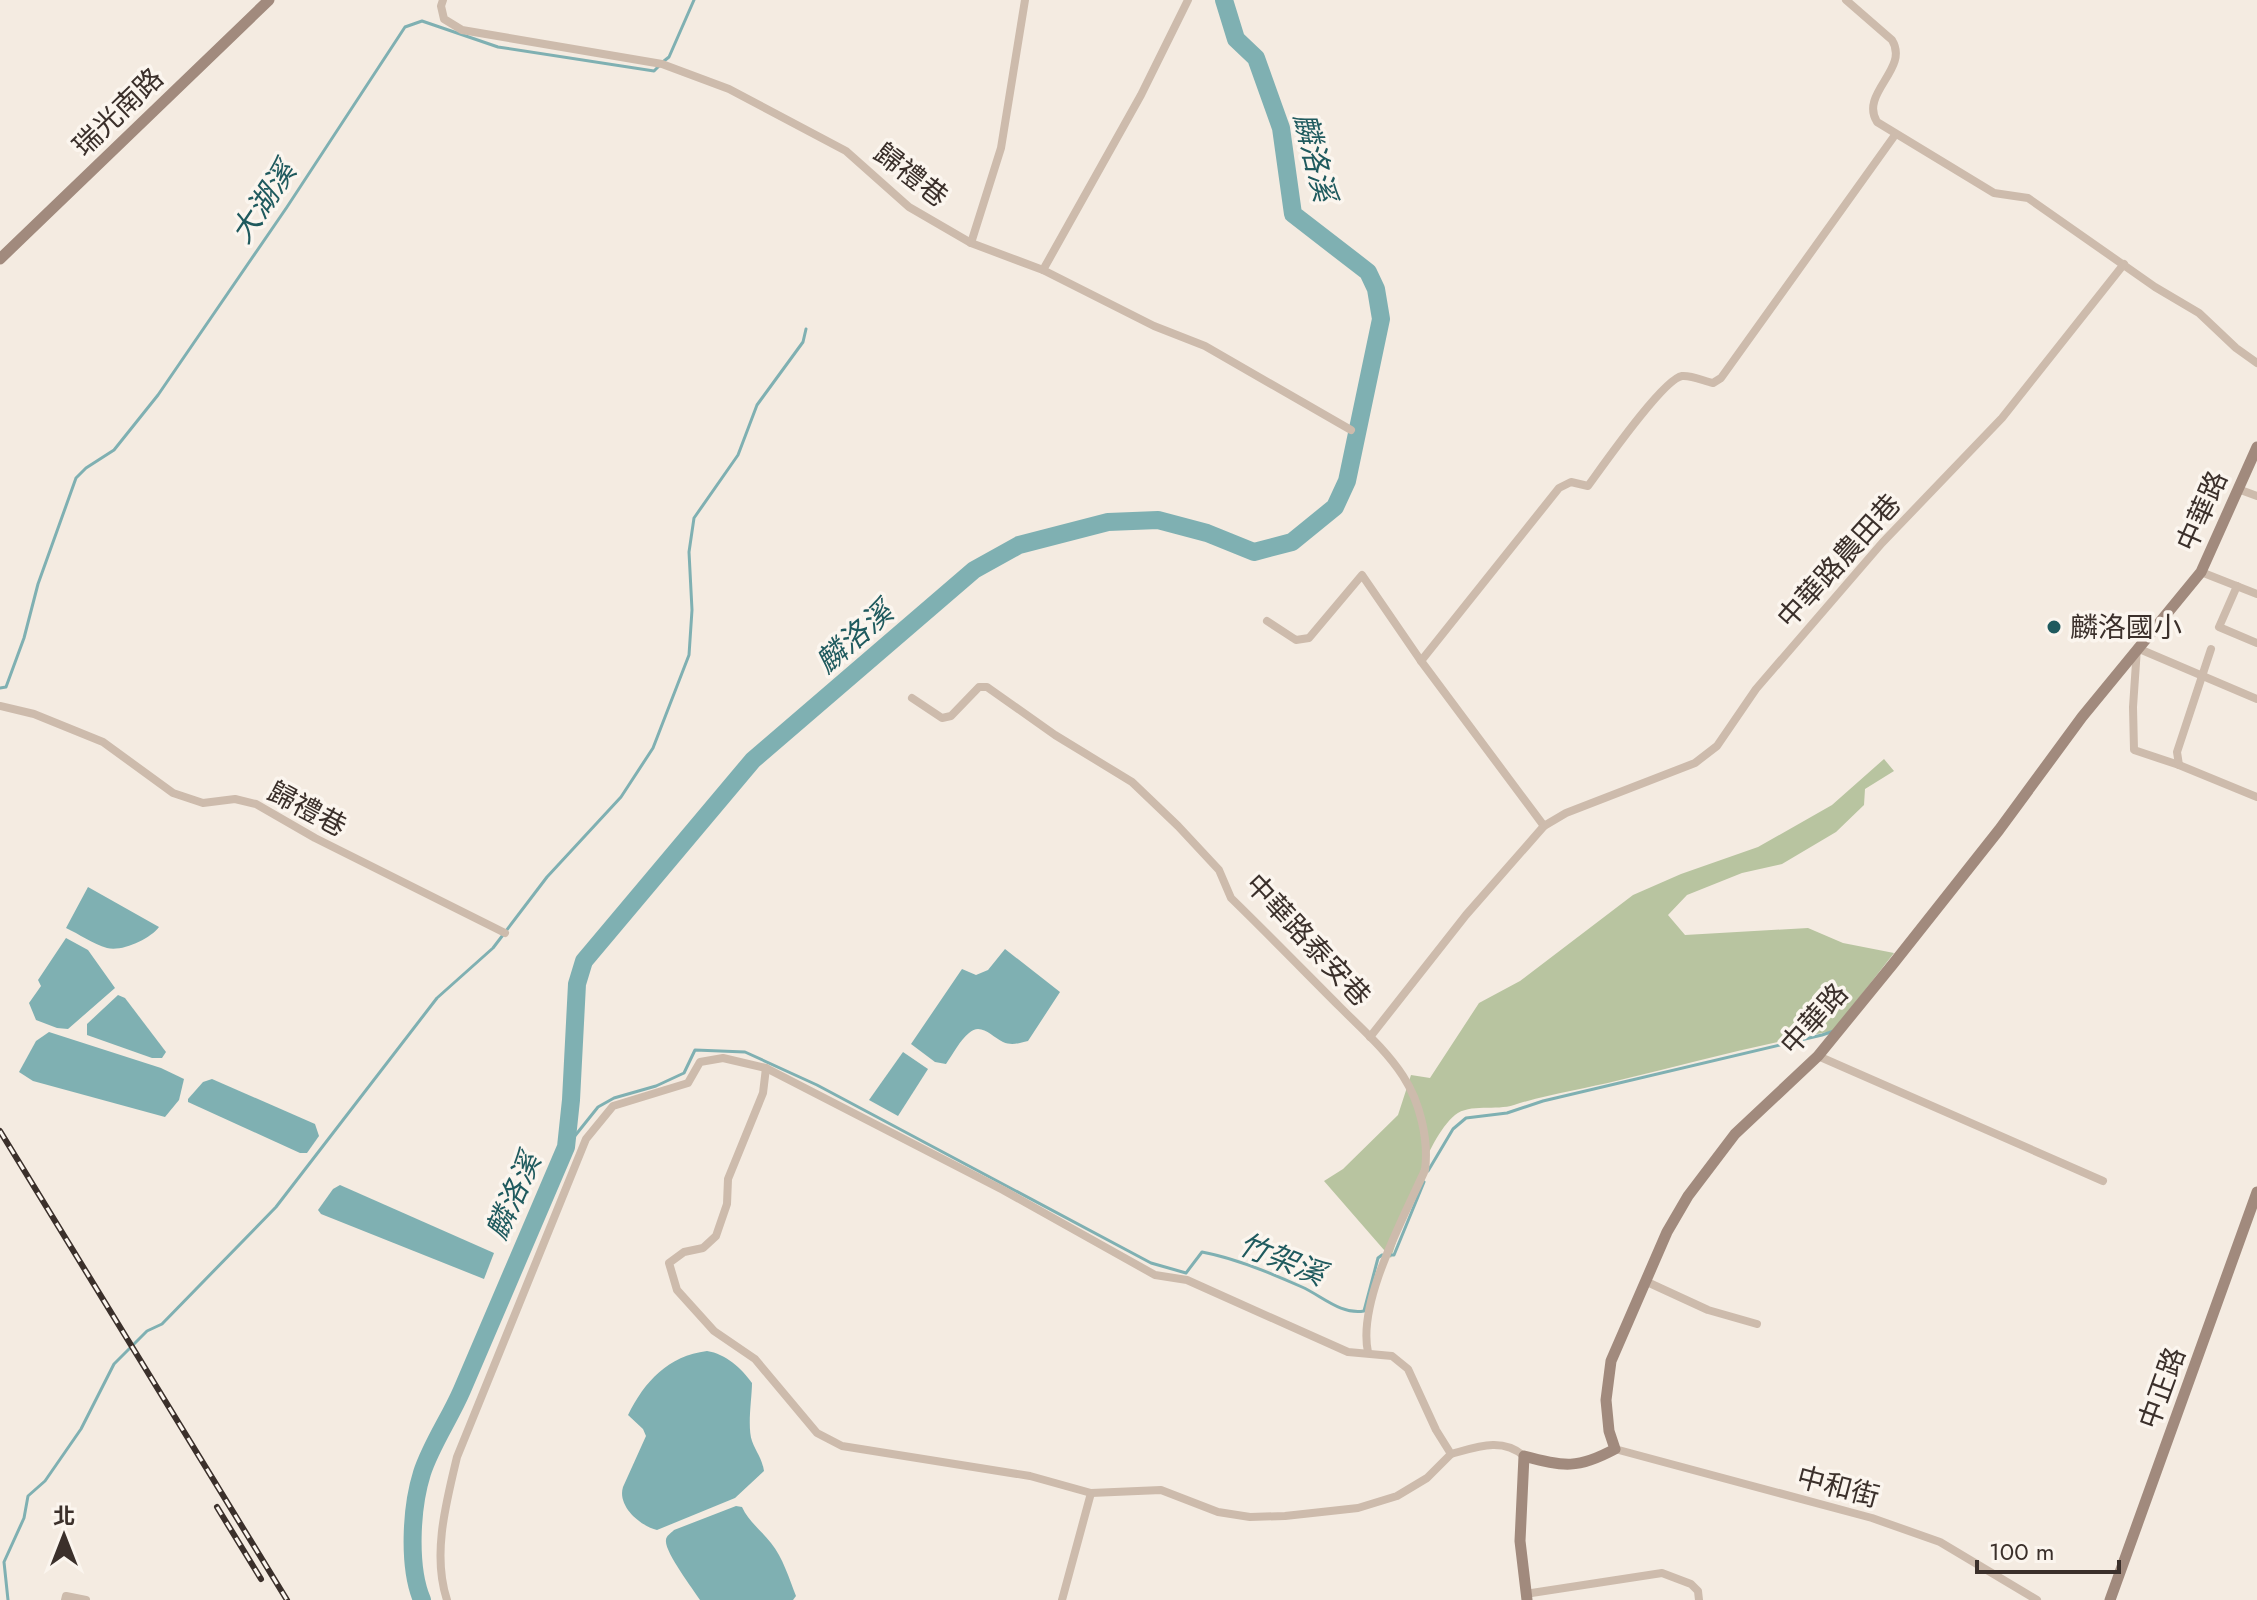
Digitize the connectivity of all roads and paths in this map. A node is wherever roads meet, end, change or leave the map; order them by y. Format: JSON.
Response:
{"nodes":[{"id":1,"x":269,"y":0,"type":"edge"},
{"id":2,"x":443,"y":0,"type":"edge"},
{"id":3,"x":1025,"y":0,"type":"edge"},
{"id":4,"x":1188,"y":0,"type":"edge"},
{"id":5,"x":1846,"y":0,"type":"edge"},
{"id":6,"x":1895,"y":135,"type":"junction"},
{"id":7,"x":971,"y":243,"type":"junction"},
{"id":8,"x":0,"y":259,"type":"edge"},
{"id":9,"x":2124,"y":264,"type":"junction"},
{"id":10,"x":1043,"y":270,"type":"junction"},
{"id":11,"x":2257,"y":363,"type":"edge"},
{"id":12,"x":1351,"y":430,"type":"dead end"},
{"id":13,"x":2257,"y":447,"type":"edge"},
{"id":14,"x":2238,"y":489,"type":"junction"},
{"id":15,"x":2257,"y":496,"type":"edge"},
{"id":16,"x":2201,"y":572,"type":"junction"},
{"id":17,"x":2237,"y":586,"type":"junction"},
{"id":18,"x":2257,"y":594,"type":"edge"},
{"id":19,"x":1267,"y":621,"type":"dead end"},
{"id":20,"x":2257,"y":643,"type":"edge"},
{"id":21,"x":2137,"y":648,"type":"junction"},
{"id":22,"x":2211,"y":649,"type":"dead end"},
{"id":23,"x":1421,"y":661,"type":"junction"},
{"id":24,"x":2201,"y":676,"type":"junction"},
{"id":25,"x":912,"y":698,"type":"dead end"},
{"id":26,"x":2257,"y":699,"type":"edge"},
{"id":27,"x":0,"y":706,"type":"edge"},
{"id":28,"x":2179,"y":765,"type":"junction"},
{"id":29,"x":2257,"y":797,"type":"edge"},
{"id":30,"x":1544,"y":826,"type":"junction"},
{"id":31,"x":505,"y":933,"type":"dead end"},
{"id":32,"x":1370,"y":1037,"type":"junction"},
{"id":33,"x":1818,"y":1056,"type":"junction"},
{"id":34,"x":766,"y":1068,"type":"junction"},
{"id":35,"x":2103,"y":1181,"type":"dead end"},
{"id":36,"x":2257,"y":1192,"type":"edge"},
{"id":37,"x":1645,"y":1281,"type":"junction"},
{"id":38,"x":1757,"y":1324,"type":"dead end"},
{"id":39,"x":1368,"y":1352,"type":"junction"},
{"id":40,"x":1615,"y":1449,"type":"junction"},
{"id":41,"x":1451,"y":1454,"type":"junction"},
{"id":42,"x":1524,"y":1456,"type":"junction"},
{"id":43,"x":1091,"y":1493,"type":"junction"},
{"id":44,"x":1526,"y":1597,"type":"edge"},
{"id":45,"x":65,"y":1600,"type":"edge"},
{"id":46,"x":86,"y":1600,"type":"edge"},
{"id":47,"x":447,"y":1600,"type":"edge"},
{"id":48,"x":1062,"y":1600,"type":"edge"},
{"id":49,"x":1699,"y":1600,"type":"edge"},
{"id":50,"x":2037,"y":1600,"type":"edge"},
{"id":51,"x":2110,"y":1600,"type":"edge"}],
"edges":[{"from":1,"to":8,"type":"street","name":"瑞光南路"},
{"from":2,"to":7,"type":"street","name":"歸禮巷"},
{"from":3,"to":7,"type":"street"},
{"from":4,"to":10,"type":"street"},
{"from":5,"to":6,"type":"street"},
{"from":6,"to":9,"type":"street"},
{"from":6,"to":23,"type":"street"},
{"from":7,"to":10,"type":"street","name":"歸禮巷"},
{"from":9,"to":11,"type":"street"},
{"from":9,"to":30,"type":"street","name":"中華路農田巷"},
{"from":10,"to":12,"type":"street","name":"歸禮巷"},
{"from":13,"to":14,"type":"street","name":"中華路"},
{"from":14,"to":15,"type":"street"},
{"from":14,"to":16,"type":"street","name":"中華路"},
{"from":16,"to":17,"type":"street"},
{"from":16,"to":21,"type":"street","name":"中華路"},
{"from":17,"to":18,"type":"street"},
{"from":17,"to":20,"type":"street"},
{"from":19,"to":23,"type":"street"},
{"from":21,"to":24,"type":"street"},
{"from":21,"to":28,"type":"street"},
{"from":21,"to":33,"type":"street","name":"中華路"},
{"from":22,"to":24,"type":"street"},
{"from":23,"to":30,"type":"street"},
{"from":24,"to":26,"type":"street"},
{"from":24,"to":28,"type":"street"},
{"from":25,"to":32,"type":"street","name":"中華路泰安巷"},
{"from":27,"to":31,"type":"street","name":"歸禮巷"},
{"from":28,"to":29,"type":"street"},
{"from":30,"to":32,"type":"street","name":"中華路農田巷"},
{"from":32,"to":39,"type":"street","name":"中華路泰安巷"},
{"from":33,"to":35,"type":"street"},
{"from":33,"to":37,"type":"street","name":"中華路"},
{"from":34,"to":39,"type":"street"},
{"from":34,"to":43,"type":"street"},
{"from":34,"to":47,"type":"street"},
{"from":36,"to":51,"type":"street","name":"中正路"},
{"from":37,"to":38,"type":"street"},
{"from":37,"to":40,"type":"street","name":"中華路"},
{"from":39,"to":41,"type":"street"},
{"from":40,"to":42,"type":"street"},
{"from":40,"to":50,"type":"street","name":"中和街"},
{"from":41,"to":42,"type":"street"},
{"from":41,"to":43,"type":"street"},
{"from":42,"to":44,"type":"street"},
{"from":43,"to":48,"type":"street"},
{"from":44,"to":49,"type":"street"},
{"from":45,"to":46,"type":"street"}]}
